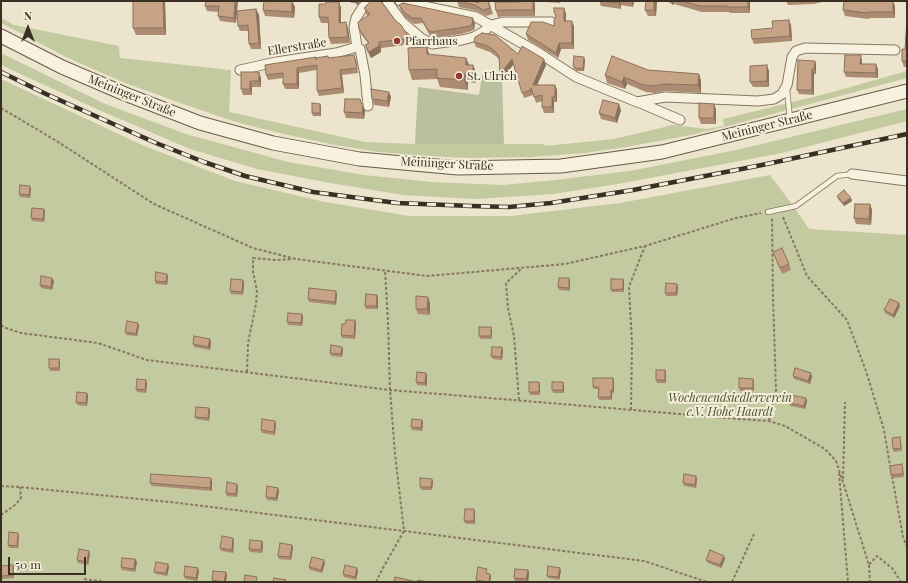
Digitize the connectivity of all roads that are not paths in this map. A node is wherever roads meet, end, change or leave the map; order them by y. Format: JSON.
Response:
{"nodes":[{"id":1,"x":370,"y":1,"type":"edge"},
{"id":2,"x":387,"y":1,"type":"edge"},
{"id":3,"x":400,"y":1,"type":"edge"},
{"id":4,"x":552,"y":22,"type":"edge"},
{"id":5,"x":491,"y":25,"type":"junction"},
{"id":6,"x":1,"y":36,"type":"edge"},
{"id":7,"x":357,"y":47,"type":"junction"},
{"id":8,"x":895,"y":50,"type":"dead end"},
{"id":9,"x":240,"y":70,"type":"dead end"},
{"id":10,"x":787,"y":85,"type":"junction"},
{"id":11,"x":907,"y":91,"type":"edge"},
{"id":12,"x":637,"y":102,"type":"junction"},
{"id":13,"x":368,"y":106,"type":"dead end"},
{"id":14,"x":680,"y":120,"type":"dead end"},
{"id":15,"x":790,"y":120,"type":"junction"},
{"id":16,"x":852,"y":174,"type":"joint"},
{"id":17,"x":907,"y":181,"type":"edge"},
{"id":18,"x":770,"y":212,"type":"road end"}],
"edges":[{"from":1,"to":7,"type":"street"},
{"from":2,"to":5,"type":"street"},
{"from":3,"to":5,"type":"street"},
{"from":4,"to":5,"type":"street"},
{"from":5,"to":12,"type":"street"},
{"from":6,"to":15,"type":"main road","name":"Meininger Straße"},
{"from":7,"to":9,"type":"street","name":"Ellerstraße"},
{"from":7,"to":13,"type":"street"},
{"from":8,"to":10,"type":"street"},
{"from":10,"to":12,"type":"street"},
{"from":10,"to":15,"type":"lane"},
{"from":11,"to":15,"type":"main road","name":"Meininger Straße"},
{"from":12,"to":14,"type":"street"},
{"from":16,"to":17,"type":"street"},
{"from":16,"to":18,"type":"lane"}]}
